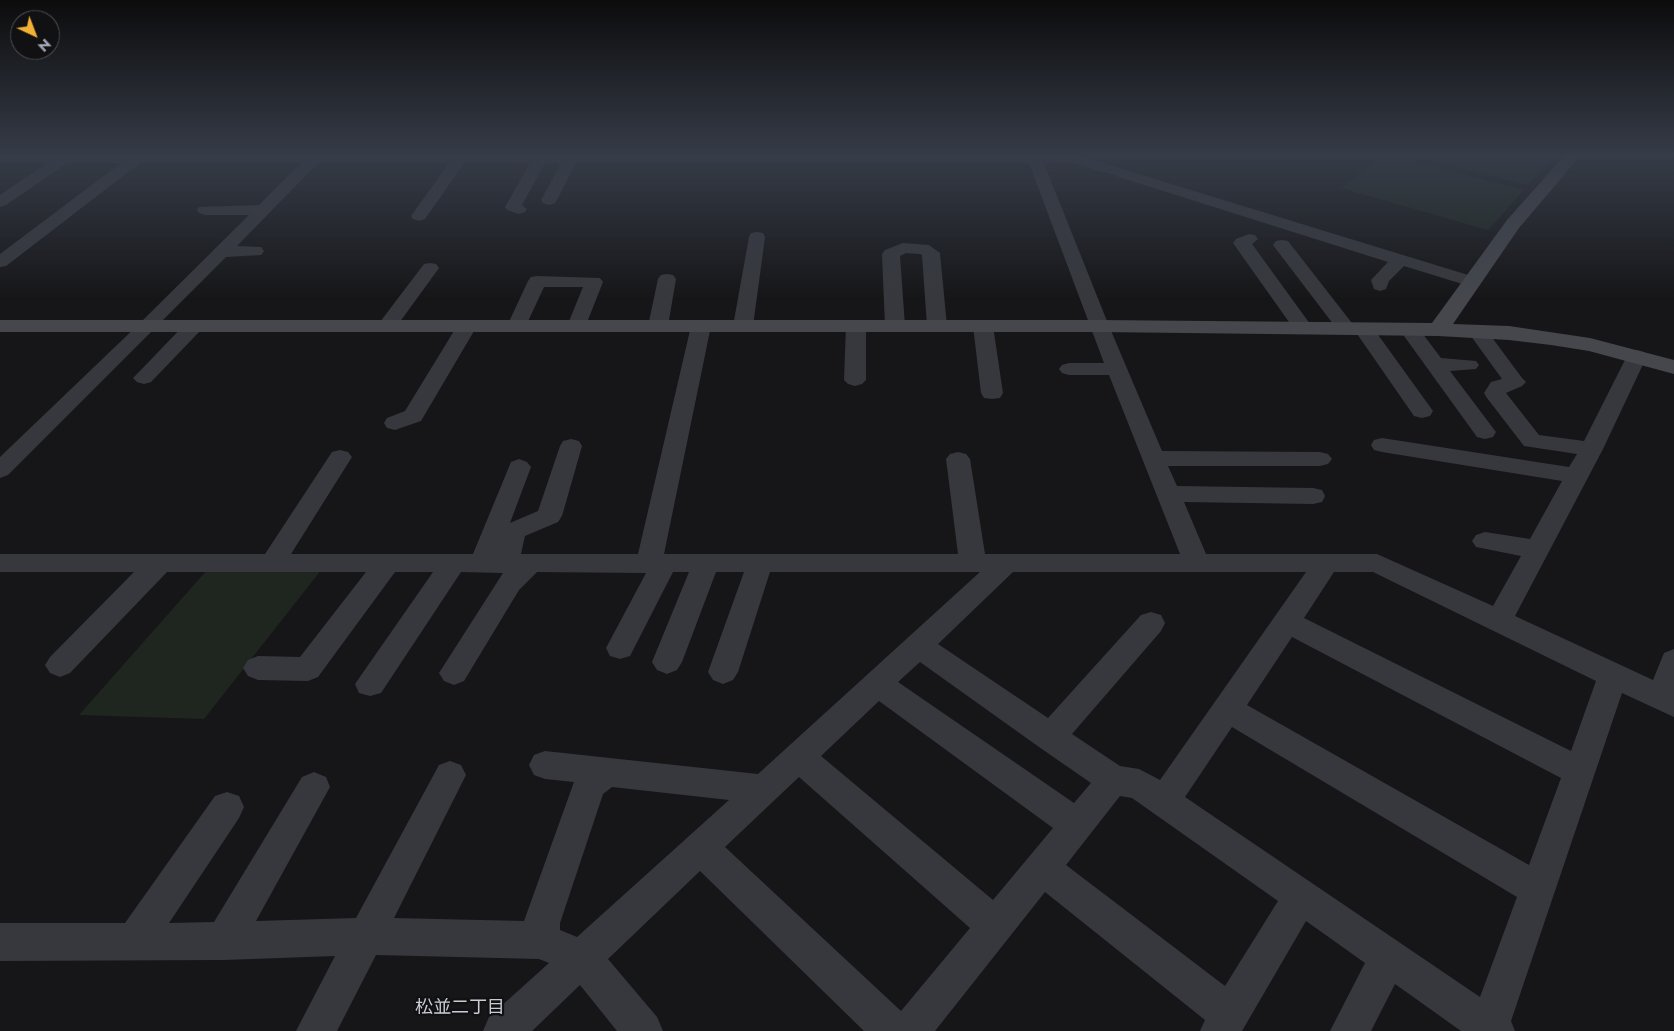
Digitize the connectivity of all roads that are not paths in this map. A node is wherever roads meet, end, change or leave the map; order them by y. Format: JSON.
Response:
{"nodes":[{"id":1,"x":73,"y":204,"type":"edge"},
{"id":2,"x":270,"y":204,"type":"edge"},
{"id":3,"x":428,"y":204,"type":"edge"},
{"id":4,"x":515,"y":204,"type":"edge"},
{"id":5,"x":1053,"y":204,"type":"edge"},
{"id":6,"x":1221,"y":204,"type":"edge"},
{"id":7,"x":1530,"y":204,"type":"edge"},
{"id":8,"x":519,"y":209,"type":"dead end"},
{"id":9,"x":204,"y":210,"type":"dead end"},
{"id":10,"x":264,"y":210,"type":"junction"},
{"id":11,"x":419,"y":216,"type":"dead end"},
{"id":12,"x":758,"y":237,"type":"dead end"},
{"id":13,"x":1249,"y":239,"type":"dead end"},
{"id":14,"x":1282,"y":245,"type":"dead end"},
{"id":15,"x":256,"y":251,"type":"dead end"},
{"id":16,"x":221,"y":252,"type":"junction"},
{"id":17,"x":1400,"y":260,"type":"junction"},
{"id":18,"x":0,"y":262,"type":"edge"},
{"id":19,"x":567,"y":262,"type":"dead end"},
{"id":20,"x":430,"y":268,"type":"dead end"},
{"id":21,"x":667,"y":279,"type":"dead end"},
{"id":22,"x":559,"y":281,"type":"junction"},
{"id":23,"x":1472,"y":282,"type":"junction"},
{"id":24,"x":1380,"y":284,"type":"dead end"},
{"id":25,"x":0,"y":326,"type":"edge"},
{"id":26,"x":148,"y":326,"type":"junction"},
{"id":27,"x":194,"y":326,"type":"junction"},
{"id":28,"x":387,"y":326,"type":"junction"},
{"id":29,"x":467,"y":326,"type":"junction"},
{"id":30,"x":517,"y":326,"type":"junction"},
{"id":31,"x":577,"y":326,"type":"junction"},
{"id":32,"x":658,"y":326,"type":"junction"},
{"id":33,"x":701,"y":326,"type":"junction"},
{"id":34,"x":743,"y":326,"type":"junction"},
{"id":35,"x":856,"y":326,"type":"junction"},
{"id":36,"x":895,"y":326,"type":"junction"},
{"id":37,"x":938,"y":326,"type":"junction"},
{"id":38,"x":983,"y":326,"type":"junction"},
{"id":39,"x":1099,"y":326,"type":"junction"},
{"id":40,"x":1303,"y":328,"type":"junction"},
{"id":41,"x":1356,"y":329,"type":"junction"},
{"id":42,"x":1409,"y":329,"type":"junction"},
{"id":43,"x":1438,"y":330,"type":"junction"},
{"id":44,"x":1478,"y":332,"type":"junction"},
{"id":45,"x":1637,"y":356,"type":"junction"},
{"id":46,"x":1436,"y":364,"type":"junction"},
{"id":47,"x":1469,"y":365,"type":"dead end"},
{"id":48,"x":1674,"y":366,"type":"edge"},
{"id":49,"x":1068,"y":369,"type":"dead end"},
{"id":50,"x":1117,"y":369,"type":"junction"},
{"id":51,"x":144,"y":378,"type":"dead end"},
{"id":52,"x":855,"y":380,"type":"dead end"},
{"id":53,"x":992,"y":393,"type":"dead end"},
{"id":54,"x":1422,"y":411,"type":"dead end"},
{"id":55,"x":395,"y":423,"type":"dead end"},
{"id":56,"x":1485,"y":432,"type":"dead end"},
{"id":57,"x":1382,"y":445,"type":"dead end"},
{"id":58,"x":571,"y":446,"type":"dead end"},
{"id":59,"x":1591,"y":448,"type":"junction"},
{"id":60,"x":340,"y":457,"type":"dead end"},
{"id":61,"x":1154,"y":458,"type":"junction"},
{"id":62,"x":958,"y":459,"type":"dead end"},
{"id":63,"x":1320,"y":459,"type":"dead end"},
{"id":64,"x":518,"y":467,"type":"dead end"},
{"id":65,"x":0,"y":470,"type":"edge"},
{"id":66,"x":1576,"y":476,"type":"junction"},
{"id":67,"x":1168,"y":494,"type":"junction"},
{"id":68,"x":1313,"y":496,"type":"dead end"},
{"id":69,"x":1484,"y":541,"type":"dead end"},
{"id":70,"x":1538,"y":549,"type":"junction"},
{"id":71,"x":0,"y":563,"type":"edge"},
{"id":72,"x":160,"y":563,"type":"junction"},
{"id":73,"x":272,"y":563,"type":"junction"},
{"id":74,"x":388,"y":563,"type":"junction"},
{"id":75,"x":1197,"y":563,"type":"junction"},
{"id":76,"x":1327,"y":563,"type":"junction"},
{"id":77,"x":453,"y":564,"type":"junction"},
{"id":78,"x":505,"y":564,"type":"junction"},
{"id":79,"x":657,"y":564,"type":"junction"},
{"id":80,"x":706,"y":564,"type":"junction"},
{"id":81,"x":760,"y":564,"type":"junction"},
{"id":82,"x":973,"y":564,"type":"junction"},
{"id":83,"x":1006,"y":564,"type":"junction"},
{"id":84,"x":1499,"y":620,"type":"junction"},
{"id":85,"x":1287,"y":622,"type":"junction"},
{"id":86,"x":1151,"y":623,"type":"dead end"},
{"id":87,"x":918,"y":645,"type":"junction"},
{"id":88,"x":620,"y":648,"type":"dead end"},
{"id":89,"x":1674,"y":661,"type":"edge"},
{"id":90,"x":667,"y":662,"type":"dead end"},
{"id":91,"x":60,"y":665,"type":"dead end"},
{"id":92,"x":258,"y":668,"type":"dead end"},
{"id":93,"x":723,"y":672,"type":"dead end"},
{"id":94,"x":454,"y":673,"type":"dead end"},
{"id":95,"x":1613,"y":676,"type":"junction"},
{"id":96,"x":877,"y":683,"type":"junction"},
{"id":97,"x":370,"y":684,"type":"dead end"},
{"id":98,"x":1668,"y":701,"type":"edge"},
{"id":99,"x":1227,"y":708,"type":"junction"},
{"id":100,"x":1050,"y":737,"type":"junction"},
{"id":101,"x":798,"y":756,"type":"junction"},
{"id":102,"x":545,"y":766,"type":"dead end"},
{"id":103,"x":1579,"y":771,"type":"junction"},
{"id":104,"x":606,"y":772,"type":"junction"},
{"id":105,"x":450,"y":775,"type":"dead end"},
{"id":106,"x":1113,"y":780,"type":"junction"},
{"id":107,"x":314,"y":787,"type":"dead end"},
{"id":108,"x":763,"y":789,"type":"junction"},
{"id":109,"x":1164,"y":802,"type":"junction"},
{"id":110,"x":227,"y":807,"type":"dead end"},
{"id":111,"x":1077,"y":825,"type":"junction"},
{"id":112,"x":701,"y":848,"type":"junction"},
{"id":113,"x":1042,"y":868,"type":"junction"},
{"id":114,"x":1537,"y":889,"type":"junction"},
{"id":115,"x":1301,"y":896,"type":"junction"},
{"id":116,"x":995,"y":926,"type":"junction"},
{"id":117,"x":366,"y":936,"type":"junction"},
{"id":118,"x":224,"y":940,"type":"junction"},
{"id":119,"x":540,"y":940,"type":"junction"},
{"id":120,"x":135,"y":941,"type":"junction"},
{"id":121,"x":0,"y":942,"type":"edge"},
{"id":122,"x":1388,"y":957,"type":"junction"},
{"id":123,"x":582,"y":958,"type":"junction"},
{"id":124,"x":1225,"y":1023,"type":"edge"},
{"id":125,"x":1492,"y":1029,"type":"edge"},
{"id":126,"x":316,"y":1031,"type":"edge"},
{"id":127,"x":504,"y":1031,"type":"edge"},
{"id":128,"x":643,"y":1031,"type":"edge"},
{"id":129,"x":893,"y":1031,"type":"edge"},
{"id":130,"x":910,"y":1031,"type":"edge"},
{"id":131,"x":1350,"y":1031,"type":"edge"}],
"edges":[{"from":1,"to":18,"type":"street"},
{"from":2,"to":10,"type":"street"},
{"from":3,"to":11,"type":"street"},
{"from":4,"to":8,"type":"street"},
{"from":5,"to":39,"type":"street"},
{"from":6,"to":17,"type":"street"},
{"from":7,"to":23,"type":"street"},
{"from":9,"to":10,"type":"street"},
{"from":10,"to":16,"type":"street"},
{"from":12,"to":34,"type":"street"},
{"from":13,"to":40,"type":"street"},
{"from":14,"to":41,"type":"street"},
{"from":15,"to":16,"type":"street"},
{"from":16,"to":26,"type":"street"},
{"from":17,"to":23,"type":"street"},
{"from":17,"to":24,"type":"street"},
{"from":19,"to":22,"type":"street"},
{"from":20,"to":28,"type":"street"},
{"from":21,"to":32,"type":"street"},
{"from":22,"to":30,"type":"street"},
{"from":22,"to":31,"type":"street"},
{"from":23,"to":43,"type":"street"},
{"from":25,"to":26,"type":"street"},
{"from":26,"to":27,"type":"street"},
{"from":26,"to":65,"type":"street"},
{"from":27,"to":28,"type":"street"},
{"from":27,"to":51,"type":"street"},
{"from":28,"to":29,"type":"street"},
{"from":29,"to":30,"type":"street"},
{"from":29,"to":55,"type":"street"},
{"from":30,"to":31,"type":"street"},
{"from":31,"to":32,"type":"street"},
{"from":32,"to":33,"type":"street"},
{"from":33,"to":34,"type":"street"},
{"from":33,"to":79,"type":"street"},
{"from":34,"to":35,"type":"street"},
{"from":35,"to":36,"type":"street"},
{"from":35,"to":52,"type":"street"},
{"from":36,"to":37,"type":"street"},
{"from":36,"to":37,"type":"street"},
{"from":37,"to":38,"type":"street"},
{"from":38,"to":39,"type":"street"},
{"from":38,"to":53,"type":"street"},
{"from":39,"to":40,"type":"street"},
{"from":39,"to":50,"type":"street"},
{"from":40,"to":41,"type":"street"},
{"from":41,"to":42,"type":"street"},
{"from":41,"to":54,"type":"street"},
{"from":42,"to":43,"type":"street"},
{"from":42,"to":46,"type":"street"},
{"from":43,"to":44,"type":"street"},
{"from":44,"to":45,"type":"street"},
{"from":44,"to":59,"type":"street"},
{"from":45,"to":48,"type":"street"},
{"from":45,"to":59,"type":"street"},
{"from":46,"to":47,"type":"street"},
{"from":46,"to":56,"type":"street"},
{"from":49,"to":50,"type":"street"},
{"from":50,"to":61,"type":"street"},
{"from":57,"to":66,"type":"street"},
{"from":58,"to":78,"type":"street"},
{"from":59,"to":66,"type":"street"},
{"from":60,"to":73,"type":"street"},
{"from":61,"to":63,"type":"street"},
{"from":61,"to":67,"type":"street"},
{"from":62,"to":82,"type":"street"},
{"from":64,"to":78,"type":"street"},
{"from":66,"to":70,"type":"street"},
{"from":67,"to":68,"type":"street"},
{"from":67,"to":75,"type":"street"},
{"from":69,"to":70,"type":"street"},
{"from":70,"to":84,"type":"street"},
{"from":71,"to":72,"type":"street"},
{"from":72,"to":73,"type":"street"},
{"from":72,"to":91,"type":"street"},
{"from":73,"to":74,"type":"street"},
{"from":74,"to":77,"type":"street"},
{"from":74,"to":92,"type":"street"},
{"from":75,"to":76,"type":"street"},
{"from":75,"to":83,"type":"street"},
{"from":76,"to":84,"type":"street"},
{"from":76,"to":85,"type":"street"},
{"from":77,"to":78,"type":"street"},
{"from":77,"to":97,"type":"street"},
{"from":78,"to":79,"type":"street"},
{"from":78,"to":94,"type":"street"},
{"from":79,"to":80,"type":"street"},
{"from":79,"to":88,"type":"street"},
{"from":80,"to":81,"type":"street"},
{"from":80,"to":90,"type":"street"},
{"from":81,"to":82,"type":"street"},
{"from":81,"to":93,"type":"street"},
{"from":82,"to":83,"type":"street"},
{"from":83,"to":87,"type":"street"},
{"from":84,"to":95,"type":"street"},
{"from":85,"to":99,"type":"street"},
{"from":85,"to":103,"type":"street"},
{"from":86,"to":100,"type":"street"},
{"from":87,"to":96,"type":"street"},
{"from":87,"to":100,"type":"street"},
{"from":89,"to":98,"type":"street"},
{"from":95,"to":98,"type":"street"},
{"from":95,"to":103,"type":"street"},
{"from":96,"to":101,"type":"street"},
{"from":96,"to":111,"type":"street"},
{"from":99,"to":109,"type":"street"},
{"from":99,"to":114,"type":"street"},
{"from":100,"to":106,"type":"street"},
{"from":101,"to":108,"type":"street"},
{"from":101,"to":116,"type":"street"},
{"from":102,"to":104,"type":"street"},
{"from":103,"to":114,"type":"street"},
{"from":104,"to":108,"type":"street"},
{"from":104,"to":119,"type":"street"},
{"from":105,"to":117,"type":"street"},
{"from":106,"to":109,"type":"street"},
{"from":106,"to":111,"type":"street"},
{"from":107,"to":118,"type":"street"},
{"from":108,"to":112,"type":"street"},
{"from":109,"to":115,"type":"street"},
{"from":110,"to":120,"type":"street"},
{"from":111,"to":113,"type":"street"},
{"from":112,"to":123,"type":"street"},
{"from":112,"to":129,"type":"street"},
{"from":113,"to":116,"type":"street"},
{"from":113,"to":124,"type":"street"},
{"from":114,"to":125,"type":"street"},
{"from":115,"to":122,"type":"street"},
{"from":115,"to":124,"type":"street"},
{"from":116,"to":130,"type":"street"},
{"from":117,"to":118,"type":"street"},
{"from":117,"to":119,"type":"street"},
{"from":117,"to":126,"type":"street"},
{"from":118,"to":120,"type":"street"},
{"from":119,"to":123,"type":"street"},
{"from":120,"to":121,"type":"street"},
{"from":122,"to":125,"type":"street"},
{"from":122,"to":131,"type":"street"},
{"from":123,"to":127,"type":"street"},
{"from":123,"to":128,"type":"street"}]}
